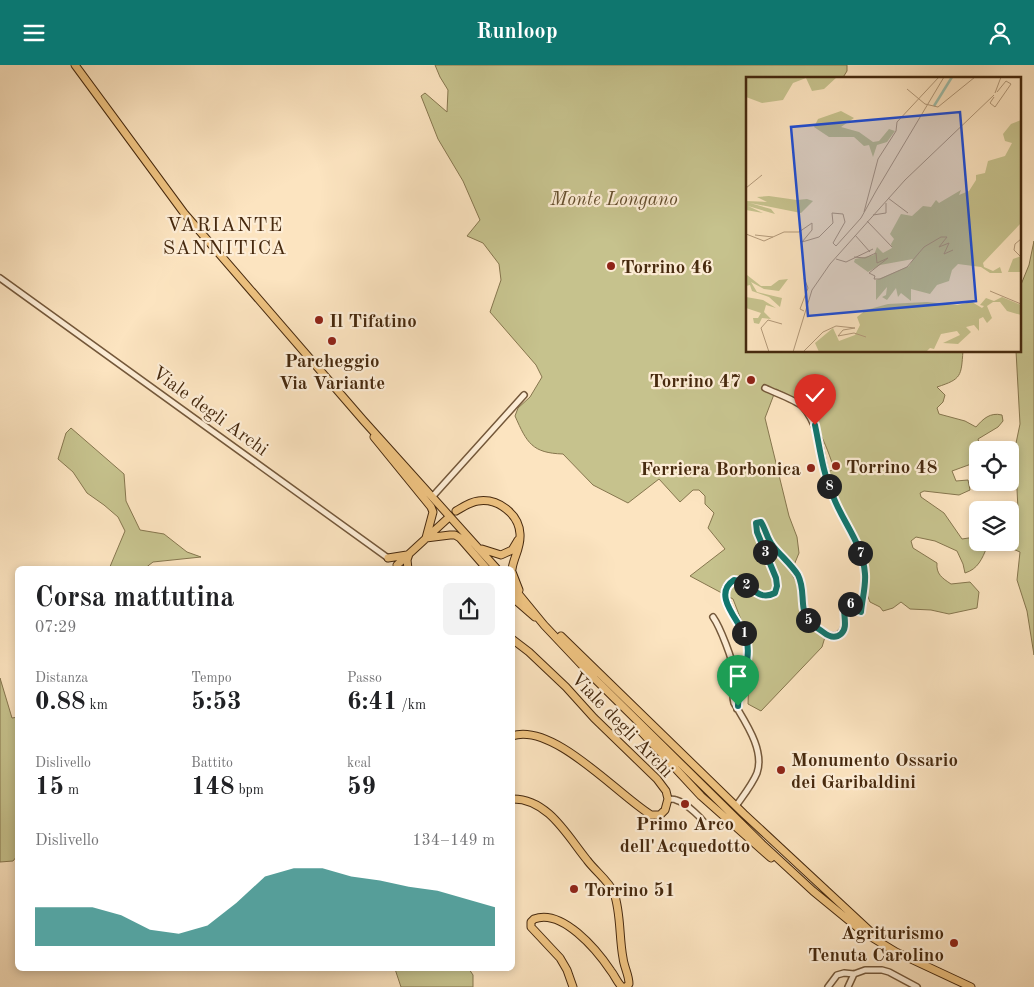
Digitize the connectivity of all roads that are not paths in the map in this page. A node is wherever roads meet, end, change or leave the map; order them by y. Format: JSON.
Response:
{"nodes":[{"id":1,"x":75,"y":65,"type":"edge"},
{"id":2,"x":0,"y":278,"type":"edge"},
{"id":3,"x":765,"y":388,"type":"dead end"},
{"id":4,"x":524,"y":395,"type":"dead end"},
{"id":5,"x":363,"y":420,"type":"junction"},
{"id":6,"x":432,"y":496,"type":"junction"},
{"id":7,"x":456,"y":511,"type":"dead end"},
{"id":8,"x":447,"y":519,"type":"dead end"},
{"id":9,"x":520,"y":536,"type":"junction"},
{"id":10,"x":426,"y":538,"type":"junction"},
{"id":11,"x":479,"y":548,"type":"junction"},
{"id":12,"x":409,"y":553,"type":"junction"},
{"id":13,"x":388,"y":558,"type":"junction"},
{"id":14,"x":399,"y":566,"type":"edge"},
{"id":15,"x":401,"y":566,"type":"edge"},
{"id":16,"x":408,"y":566,"type":"edge"},
{"id":17,"x":483,"y":566,"type":"edge"},
{"id":18,"x":494,"y":566,"type":"edge"},
{"id":19,"x":514,"y":566,"type":"edge"},
{"id":20,"x":515,"y":579,"type":"edge"},
{"id":21,"x":515,"y":589,"type":"edge"},
{"id":22,"x":522,"y":597,"type":"junction"},
{"id":23,"x":515,"y":600,"type":"edge"},
{"id":24,"x":535,"y":611,"type":"junction"},
{"id":25,"x":713,"y":617,"type":"dead end"},
{"id":26,"x":544,"y":625,"type":"junction"},
{"id":27,"x":515,"y":641,"type":"edge"},
{"id":28,"x":738,"y":709,"type":"junction"},
{"id":29,"x":515,"y":735,"type":"edge"},
{"id":30,"x":515,"y":799,"type":"edge"},
{"id":31,"x":668,"y":799,"type":"junction"},
{"id":32,"x":736,"y":806,"type":"junction"},
{"id":33,"x":707,"y":828,"type":"dead end"},
{"id":34,"x":882,"y":943,"type":"junction"},
{"id":35,"x":854,"y":974,"type":"junction"},
{"id":36,"x":573,"y":987,"type":"edge"},
{"id":37,"x":622,"y":987,"type":"edge"},
{"id":38,"x":626,"y":987,"type":"edge"},
{"id":39,"x":828,"y":987,"type":"edge"},
{"id":40,"x":848,"y":987,"type":"edge"},
{"id":41,"x":917,"y":987,"type":"edge"},
{"id":42,"x":970,"y":987,"type":"edge"}],
"edges":[{"from":1,"to":5,"type":"main road"},
{"from":2,"to":13,"type":"street","name":"Viale degli Archi"},
{"from":3,"to":28,"type":"street"},
{"from":4,"to":6,"type":"street"},
{"from":5,"to":6,"type":"main road"},
{"from":5,"to":10,"type":"main road"},
{"from":6,"to":11,"type":"main road"},
{"from":7,"to":9,"type":"main road"},
{"from":8,"to":10,"type":"main road"},
{"from":9,"to":11,"type":"main road"},
{"from":9,"to":19,"type":"main road"},
{"from":10,"to":12,"type":"main road"},
{"from":10,"to":17,"type":"main road"},
{"from":11,"to":18,"type":"main road"},
{"from":12,"to":13,"type":"main road"},
{"from":12,"to":15,"type":"main road"},
{"from":12,"to":16,"type":"main road"},
{"from":13,"to":14,"type":"main road","name":"Viale degli Archi"},
{"from":20,"to":22,"type":"main road"},
{"from":21,"to":22,"type":"main road"},
{"from":22,"to":24,"type":"main road"},
{"from":23,"to":26,"type":"main road"},
{"from":24,"to":26,"type":"main road"},
{"from":24,"to":32,"type":"main road"},
{"from":25,"to":28,"type":"street"},
{"from":26,"to":34,"type":"main road"},
{"from":27,"to":31,"type":"main road","name":"Viale degli Archi"},
{"from":28,"to":32,"type":"street"},
{"from":29,"to":31,"type":"main road"},
{"from":30,"to":38,"type":"main road"},
{"from":31,"to":33,"type":"street","name":"Viale degli Archi"},
{"from":32,"to":34,"type":"main road"},
{"from":34,"to":42,"type":"main road"},
{"from":35,"to":39,"type":"street"},
{"from":35,"to":40,"type":"street"},
{"from":35,"to":41,"type":"street"},
{"from":36,"to":37,"type":"main road"}]}
